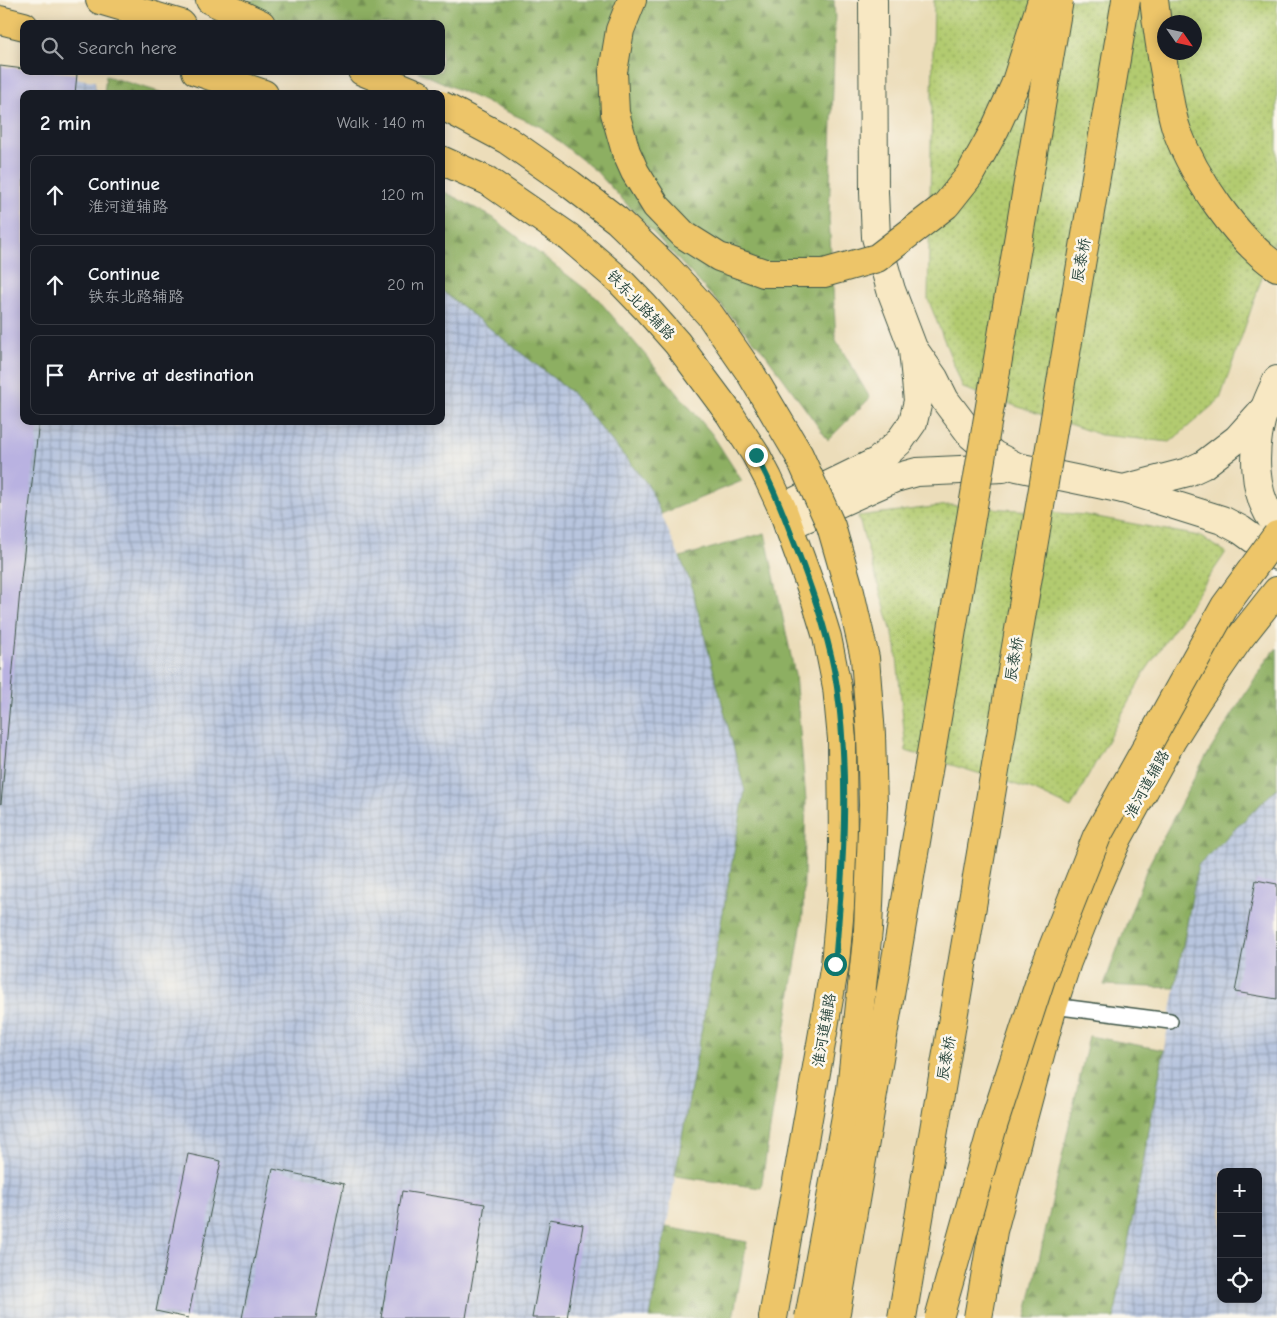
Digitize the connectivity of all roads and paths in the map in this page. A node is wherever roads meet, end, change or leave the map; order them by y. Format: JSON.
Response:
{"nodes":[{"id":1,"x":100,"y":0,"type":"edge"},
{"id":2,"x":210,"y":0,"type":"edge"},
{"id":3,"x":632,"y":0,"type":"edge"},
{"id":4,"x":873,"y":0,"type":"edge"},
{"id":5,"x":1042,"y":0,"type":"edge"},
{"id":6,"x":1059,"y":0,"type":"edge"},
{"id":7,"x":1126,"y":0,"type":"edge"},
{"id":8,"x":1154,"y":0,"type":"edge"},
{"id":9,"x":0,"y":20,"type":"edge"},
{"id":10,"x":169,"y":20,"type":"edge"},
{"id":11,"x":252,"y":20,"type":"edge"},
{"id":12,"x":20,"y":25,"type":"edge"},
{"id":13,"x":208,"y":75,"type":"edge"},
{"id":14,"x":370,"y":75,"type":"edge"},
{"id":15,"x":252,"y":90,"type":"edge"},
{"id":16,"x":408,"y":90,"type":"edge"},
{"id":17,"x":445,"y":106,"type":"edge"},
{"id":18,"x":445,"y":162,"type":"edge"},
{"id":19,"x":1277,"y":267,"type":"edge"},
{"id":20,"x":913,"y":348,"type":"junction"},
{"id":21,"x":1277,"y":380,"type":"edge"},
{"id":22,"x":1264,"y":409,"type":"junction"},
{"id":23,"x":1017,"y":467,"type":"junction"},
{"id":24,"x":1123,"y":489,"type":"junction"},
{"id":25,"x":785,"y":517,"type":"junction"},
{"id":26,"x":1277,"y":526,"type":"edge"},
{"id":27,"x":1277,"y":535,"type":"edge"},
{"id":28,"x":1277,"y":556,"type":"edge"},
{"id":29,"x":1277,"y":592,"type":"edge"},
{"id":30,"x":1053,"y":1006,"type":"junction"},
{"id":31,"x":1170,"y":1020,"type":"dead end"},
{"id":32,"x":773,"y":1318,"type":"edge"},
{"id":33,"x":809,"y":1318,"type":"edge"},
{"id":34,"x":836,"y":1318,"type":"edge"},
{"id":35,"x":902,"y":1318,"type":"edge"},
{"id":36,"x":939,"y":1318,"type":"edge"},
{"id":37,"x":978,"y":1318,"type":"edge"}],
"edges":[{"from":1,"to":10,"type":"main road"},
{"from":2,"to":11,"type":"main road"},
{"from":3,"to":5,"type":"main road","bridge":true},
{"from":4,"to":20,"type":"street"},
{"from":6,"to":34,"type":"main road","bridge":true},
{"from":7,"to":35,"type":"main road","name":"辰泰桥","bridge":true},
{"from":8,"to":19,"type":"main road"},
{"from":9,"to":12,"type":"main road"},
{"from":13,"to":15,"type":"main road"},
{"from":14,"to":16,"type":"main road"},
{"from":17,"to":33,"type":"main road","bridge":true},
{"from":18,"to":25,"type":"main road","name":"铁东北路辅路"},
{"from":20,"to":23,"type":"street"},
{"from":20,"to":25,"type":"street"},
{"from":21,"to":22,"type":"street"},
{"from":22,"to":24,"type":"street"},
{"from":22,"to":26,"type":"street"},
{"from":23,"to":24,"type":"street"},
{"from":23,"to":25,"type":"street"},
{"from":24,"to":28,"type":"street"},
{"from":25,"to":32,"type":"main road","name":"淮河道辅路"},
{"from":27,"to":36,"type":"main road","bridge":true},
{"from":29,"to":30,"type":"main road","name":"淮河道辅路"},
{"from":30,"to":31,"type":"lane"},
{"from":30,"to":37,"type":"main road","name":"淮河道辅路"}]}
